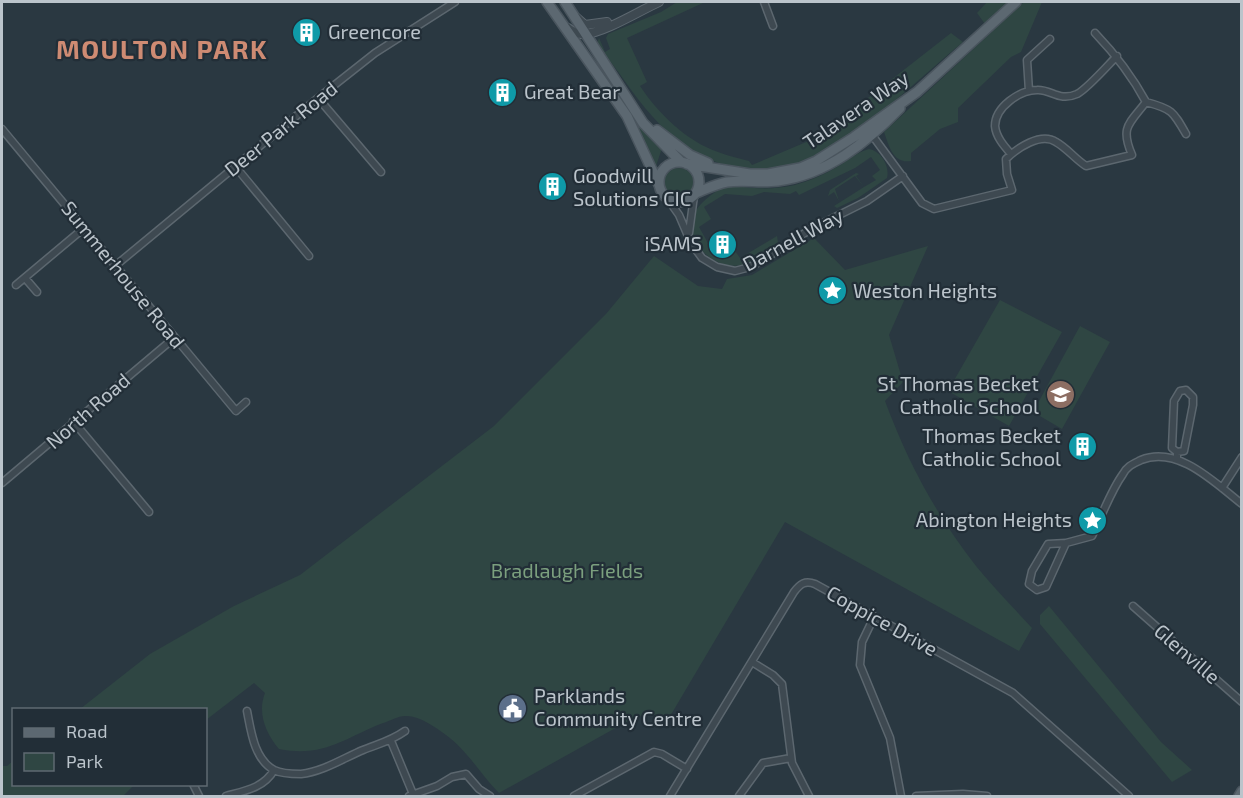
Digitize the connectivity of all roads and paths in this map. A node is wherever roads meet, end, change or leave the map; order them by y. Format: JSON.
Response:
{"nodes":[{"id":1,"x":453,"y":2,"type":"edge"},
{"id":2,"x":547,"y":2,"type":"edge"},
{"id":3,"x":565,"y":2,"type":"edge"},
{"id":4,"x":659,"y":2,"type":"edge"},
{"id":5,"x":764,"y":2,"type":"edge"},
{"id":6,"x":1016,"y":2,"type":"edge"},
{"id":7,"x":573,"y":14,"type":"junction"},
{"id":8,"x":629,"y":16,"type":"junction"},
{"id":9,"x":563,"y":24,"type":"junction"},
{"id":10,"x":598,"y":24,"type":"junction"},
{"id":11,"x":773,"y":27,"type":"dead end"},
{"id":12,"x":583,"y":33,"type":"junction"},
{"id":13,"x":1095,"y":33,"type":"dead end"},
{"id":14,"x":1050,"y":39,"type":"dead end"},
{"id":15,"x":578,"y":47,"type":"junction"},
{"id":16,"x":1117,"y":56,"type":"junction"},
{"id":17,"x":1029,"y":90,"type":"junction"},
{"id":18,"x":917,"y":92,"type":"junction"},
{"id":19,"x":318,"y":98,"type":"junction"},
{"id":20,"x":1146,"y":102,"type":"junction"},
{"id":21,"x":633,"y":108,"type":"junction"},
{"id":22,"x":2,"y":129,"type":"edge"},
{"id":23,"x":872,"y":135,"type":"junction"},
{"id":24,"x":1186,"y":135,"type":"dead end"},
{"id":25,"x":9,"y":137,"type":"junction"},
{"id":26,"x":2,"y":144,"type":"edge"},
{"id":27,"x":1011,"y":154,"type":"junction"},
{"id":28,"x":684,"y":163,"type":"junction"},
{"id":29,"x":235,"y":166,"type":"junction"},
{"id":30,"x":730,"y":171,"type":"junction"},
{"id":31,"x":381,"y":172,"type":"dead end"},
{"id":32,"x":903,"y":176,"type":"junction"},
{"id":33,"x":659,"y":185,"type":"junction"},
{"id":34,"x":695,"y":194,"type":"junction"},
{"id":35,"x":667,"y":198,"type":"junction"},
{"id":36,"x":84,"y":228,"type":"junction"},
{"id":37,"x":689,"y":236,"type":"junction"},
{"id":38,"x":309,"y":256,"type":"dead end"},
{"id":39,"x":115,"y":266,"type":"junction"},
{"id":40,"x":25,"y":278,"type":"junction"},
{"id":41,"x":16,"y":285,"type":"dead end"},
{"id":42,"x":37,"y":292,"type":"dead end"},
{"id":43,"x":174,"y":338,"type":"junction"},
{"id":44,"x":246,"y":402,"type":"dead end"},
{"id":45,"x":73,"y":422,"type":"junction"},
{"id":46,"x":1177,"y":456,"type":"junction"},
{"id":47,"x":1242,"y":457,"type":"edge"},
{"id":48,"x":2,"y":483,"type":"edge"},
{"id":49,"x":1222,"y":488,"type":"junction"},
{"id":50,"x":1242,"y":504,"type":"edge"},
{"id":51,"x":149,"y":512,"type":"dead end"},
{"id":52,"x":1066,"y":543,"type":"junction"},
{"id":53,"x":1133,"y":606,"type":"dead end"},
{"id":54,"x":874,"y":617,"type":"junction"},
{"id":55,"x":752,"y":662,"type":"junction"},
{"id":56,"x":1242,"y":702,"type":"edge"},
{"id":57,"x":247,"y":711,"type":"dead end"},
{"id":58,"x":405,"y":731,"type":"dead end"},
{"id":59,"x":391,"y":741,"type":"junction"},
{"id":60,"x":791,"y":758,"type":"junction"},
{"id":61,"x":687,"y":769,"type":"junction"},
{"id":62,"x":274,"y":770,"type":"junction"},
{"id":63,"x":1242,"y":791,"type":"edge"},
{"id":64,"x":411,"y":795,"type":"edge"},
{"id":65,"x":226,"y":796,"type":"edge"},
{"id":66,"x":490,"y":796,"type":"edge"},
{"id":67,"x":574,"y":796,"type":"edge"},
{"id":68,"x":670,"y":796,"type":"edge"},
{"id":69,"x":739,"y":796,"type":"edge"},
{"id":70,"x":809,"y":796,"type":"edge"},
{"id":71,"x":901,"y":796,"type":"edge"},
{"id":72,"x":916,"y":796,"type":"edge"},
{"id":73,"x":987,"y":796,"type":"edge"},
{"id":74,"x":1129,"y":796,"type":"edge"},
{"id":75,"x":1239,"y":796,"type":"edge"}],
"edges":[{"from":1,"to":19,"type":"street","name":"Deer Park Road"},
{"from":2,"to":9,"type":"main road"},
{"from":3,"to":7,"type":"main road"},
{"from":4,"to":8,"type":"street"},
{"from":5,"to":11,"type":"street"},
{"from":6,"to":18,"type":"main road","name":"Talavera Way"},
{"from":7,"to":10,"type":"street"},
{"from":7,"to":12,"type":"main road"},
{"from":8,"to":10,"type":"street"},
{"from":8,"to":12,"type":"street"},
{"from":9,"to":12,"type":"street"},
{"from":9,"to":15,"type":"main road"},
{"from":10,"to":12,"type":"street"},
{"from":12,"to":15,"type":"street"},
{"from":12,"to":21,"type":"main road"},
{"from":13,"to":16,"type":"street"},
{"from":14,"to":17,"type":"street"},
{"from":15,"to":33,"type":"main road"},
{"from":16,"to":17,"type":"street"},
{"from":16,"to":20,"type":"street"},
{"from":17,"to":27,"type":"street"},
{"from":18,"to":23,"type":"main road"},
{"from":18,"to":30,"type":"main road","name":"Talavera Way"},
{"from":19,"to":29,"type":"street","name":"Deer Park Road"},
{"from":19,"to":31,"type":"street"},
{"from":20,"to":24,"type":"street"},
{"from":20,"to":27,"type":"street"},
{"from":21,"to":28,"type":"main road"},
{"from":21,"to":30,"type":"main road"},
{"from":22,"to":25,"type":"street","name":"Summerhouse Road"},
{"from":23,"to":32,"type":"street"},
{"from":23,"to":34,"type":"main road"},
{"from":25,"to":26,"type":"street"},
{"from":25,"to":36,"type":"street","name":"Summerhouse Road"},
{"from":27,"to":32,"type":"street"},
{"from":28,"to":30,"type":"main road","name":"Talavera Way"},
{"from":28,"to":33,"type":"main road"},
{"from":28,"to":34,"type":"main road"},
{"from":29,"to":38,"type":"street"},
{"from":29,"to":39,"type":"street","name":"Deer Park Road"},
{"from":32,"to":37,"type":"street","name":"Darnell Way"},
{"from":33,"to":35,"type":"main road"},
{"from":34,"to":35,"type":"main road"},
{"from":34,"to":37,"type":"street"},
{"from":35,"to":37,"type":"street","name":"Darnell Way"},
{"from":36,"to":39,"type":"street","name":"Summerhouse Road"},
{"from":36,"to":40,"type":"street"},
{"from":39,"to":43,"type":"street","name":"Summerhouse Road"},
{"from":40,"to":41,"type":"street"},
{"from":40,"to":42,"type":"street"},
{"from":43,"to":44,"type":"street","name":"Summerhouse Road"},
{"from":43,"to":45,"type":"street","name":"North Road"},
{"from":45,"to":48,"type":"street","name":"North Road"},
{"from":45,"to":51,"type":"street"},
{"from":46,"to":46,"type":"street"},
{"from":46,"to":49,"type":"street"},
{"from":46,"to":52,"type":"street"},
{"from":47,"to":49,"type":"street"},
{"from":49,"to":50,"type":"street"},
{"from":52,"to":52,"type":"street"},
{"from":53,"to":56,"type":"street","name":"Glenville"},
{"from":54,"to":55,"type":"street","name":"Coppice Drive"},
{"from":54,"to":71,"type":"street"},
{"from":54,"to":74,"type":"street","name":"Coppice Drive"},
{"from":55,"to":60,"type":"street"},
{"from":55,"to":61,"type":"street","name":"Coppice Drive"},
{"from":57,"to":62,"type":"street"},
{"from":58,"to":59,"type":"street"},
{"from":59,"to":62,"type":"street"},
{"from":59,"to":64,"type":"street"},
{"from":60,"to":69,"type":"street"},
{"from":60,"to":70,"type":"street"},
{"from":61,"to":67,"type":"street"},
{"from":61,"to":68,"type":"street","name":"Coppice Drive"},
{"from":62,"to":65,"type":"street"},
{"from":63,"to":75,"type":"main road"},
{"from":64,"to":66,"type":"street"},
{"from":72,"to":73,"type":"street"}]}
